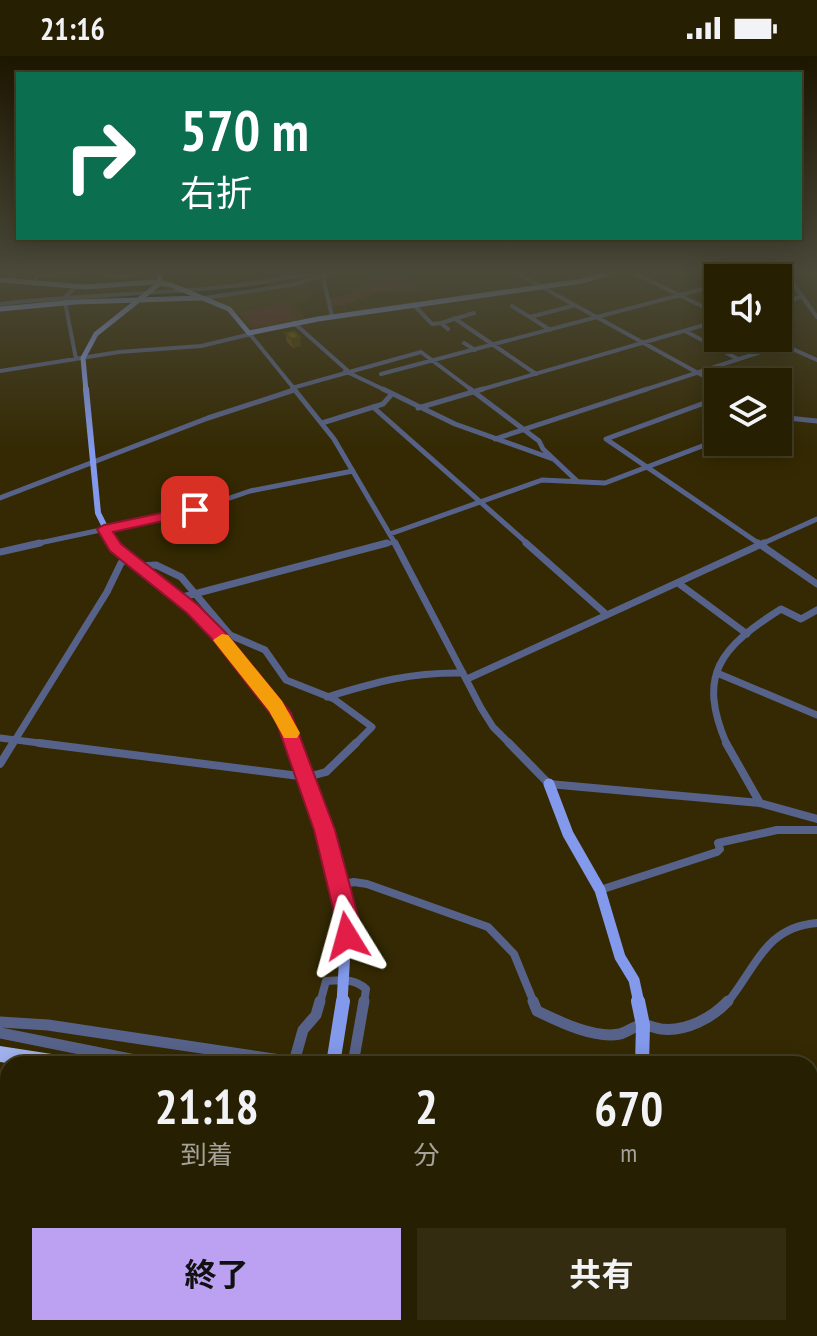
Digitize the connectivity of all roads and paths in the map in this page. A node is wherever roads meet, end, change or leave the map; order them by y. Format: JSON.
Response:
{"nodes":[{"id":1,"x":72,"y":331,"type":"edge"},
{"id":2,"x":100,"y":331,"type":"edge"},
{"id":3,"x":247,"y":331,"type":"edge"},
{"id":4,"x":263,"y":331,"type":"edge"},
{"id":5,"x":302,"y":331,"type":"edge"},
{"id":6,"x":473,"y":331,"type":"edge"},
{"id":7,"x":547,"y":331,"type":"edge"},
{"id":8,"x":622,"y":331,"type":"edge"},
{"id":9,"x":685,"y":331,"type":"joint"},
{"id":10,"x":250,"y":334,"type":"junction"},
{"id":11,"x":464,"y":343,"type":"dead end"},
{"id":12,"x":644,"y":343,"type":"junction"},
{"id":13,"x":494,"y":345,"type":"junction"},
{"id":14,"x":792,"y":349,"type":"edge"},
{"id":15,"x":475,"y":350,"type":"junction"},
{"id":16,"x":760,"y":352,"type":"edge"},
{"id":17,"x":79,"y":358,"type":"junction"},
{"id":18,"x":738,"y":359,"type":"junction"},
{"id":19,"x":817,"y":360,"type":"edge"},
{"id":20,"x":433,"y":361,"type":"junction"},
{"id":21,"x":0,"y":371,"type":"edge"},
{"id":22,"x":346,"y":371,"type":"junction"},
{"id":23,"x":697,"y":372,"type":"junction"},
{"id":24,"x":381,"y":374,"type":"dead end"},
{"id":25,"x":536,"y":374,"type":"junction"},
{"id":26,"x":704,"y":376,"type":"edge"},
{"id":27,"x":293,"y":389,"type":"junction"},
{"id":28,"x":472,"y":392,"type":"junction"},
{"id":29,"x":391,"y":395,"type":"junction"},
{"id":30,"x":704,"y":403,"type":"edge"},
{"id":31,"x":373,"y":407,"type":"junction"},
{"id":32,"x":418,"y":408,"type":"junction"},
{"id":33,"x":792,"y":418,"type":"edge"},
{"id":34,"x":817,"y":421,"type":"edge"},
{"id":35,"x":322,"y":423,"type":"junction"},
{"id":36,"x":521,"y":428,"type":"junction"},
{"id":37,"x":495,"y":439,"type":"junction"},
{"id":38,"x":704,"y":445,"type":"edge"},
{"id":39,"x":555,"y":460,"type":"junction"},
{"id":40,"x":92,"y":462,"type":"junction"},
{"id":41,"x":647,"y":467,"type":"junction"},
{"id":42,"x":353,"y":471,"type":"junction"},
{"id":43,"x":577,"y":481,"type":"junction"},
{"id":44,"x":0,"y":498,"type":"edge"},
{"id":45,"x":479,"y":502,"type":"junction"},
{"id":46,"x":817,"y":519,"type":"edge"},
{"id":47,"x":104,"y":529,"type":"junction"},
{"id":48,"x":390,"y":534,"type":"junction"},
{"id":49,"x":393,"y":542,"type":"junction"},
{"id":50,"x":761,"y":545,"type":"junction"},
{"id":51,"x":0,"y":552,"type":"edge"},
{"id":52,"x":128,"y":558,"type":"junction"},
{"id":53,"x":140,"y":566,"type":"junction"},
{"id":54,"x":678,"y":583,"type":"junction"},
{"id":55,"x":817,"y":584,"type":"edge"},
{"id":56,"x":196,"y":593,"type":"junction"},
{"id":57,"x":179,"y":598,"type":"junction"},
{"id":58,"x":817,"y":610,"type":"edge"},
{"id":59,"x":607,"y":615,"type":"junction"},
{"id":60,"x":747,"y":634,"type":"junction"},
{"id":61,"x":717,"y":673,"type":"junction"},
{"id":62,"x":465,"y":676,"type":"junction"},
{"id":63,"x":327,"y":697,"type":"junction"},
{"id":64,"x":817,"y":715,"type":"edge"},
{"id":65,"x":0,"y":738,"type":"edge"},
{"id":66,"x":15,"y":740,"type":"junction"},
{"id":67,"x":0,"y":764,"type":"edge"},
{"id":68,"x":307,"y":777,"type":"junction"},
{"id":69,"x":549,"y":784,"type":"junction"},
{"id":70,"x":760,"y":803,"type":"junction"},
{"id":71,"x":817,"y":819,"type":"edge"},
{"id":72,"x":817,"y":830,"type":"edge"},
{"id":73,"x":339,"y":885,"type":"junction"},
{"id":74,"x":600,"y":890,"type":"junction"},
{"id":75,"x":817,"y":923,"type":"edge"},
{"id":76,"x":346,"y":979,"type":"junction"},
{"id":77,"x":0,"y":1022,"type":"edge"},
{"id":78,"x":643,"y":1025,"type":"junction"},
{"id":79,"x":0,"y":1033,"type":"edge"},
{"id":80,"x":115,"y":1056,"type":"edge"},
{"id":81,"x":254,"y":1056,"type":"edge"},
{"id":82,"x":296,"y":1056,"type":"edge"},
{"id":83,"x":334,"y":1056,"type":"edge"},
{"id":84,"x":354,"y":1056,"type":"edge"},
{"id":85,"x":642,"y":1056,"type":"edge"}],
"edges":[{"from":1,"to":17,"type":"street"},
{"from":2,"to":17,"type":"main road"},
{"from":3,"to":10,"type":"main road"},
{"from":4,"to":10,"type":"main road"},
{"from":5,"to":22,"type":"street"},
{"from":6,"to":13,"type":"street"},
{"from":7,"to":13,"type":"street"},
{"from":8,"to":12,"type":"street"},
{"from":9,"to":12,"type":"street"},
{"from":9,"to":18,"type":"street"},
{"from":10,"to":17,"type":"street"},
{"from":10,"to":27,"type":"street"},
{"from":11,"to":15,"type":"street"},
{"from":12,"to":23,"type":"street"},
{"from":12,"to":25,"type":"street"},
{"from":13,"to":15,"type":"street"},
{"from":13,"to":25,"type":"street"},
{"from":14,"to":19,"type":"street"},
{"from":15,"to":20,"type":"street"},
{"from":16,"to":18,"type":"street"},
{"from":17,"to":21,"type":"street"},
{"from":17,"to":40,"type":"main road"},
{"from":18,"to":23,"type":"street"},
{"from":20,"to":22,"type":"street"},
{"from":20,"to":24,"type":"street"},
{"from":20,"to":28,"type":"street"},
{"from":22,"to":27,"type":"street"},
{"from":22,"to":29,"type":"street"},
{"from":23,"to":26,"type":"street"},
{"from":23,"to":36,"type":"street"},
{"from":25,"to":28,"type":"street"},
{"from":27,"to":35,"type":"street"},
{"from":27,"to":40,"type":"street"},
{"from":28,"to":32,"type":"street"},
{"from":28,"to":36,"type":"street"},
{"from":29,"to":31,"type":"street"},
{"from":29,"to":32,"type":"street"},
{"from":30,"to":41,"type":"street"},
{"from":31,"to":35,"type":"street"},
{"from":31,"to":45,"type":"street"},
{"from":32,"to":37,"type":"street"},
{"from":33,"to":34,"type":"street"},
{"from":35,"to":42,"type":"street"},
{"from":36,"to":37,"type":"street"},
{"from":36,"to":39,"type":"street"},
{"from":37,"to":39,"type":"street"},
{"from":38,"to":41,"type":"street"},
{"from":39,"to":43,"type":"street"},
{"from":40,"to":44,"type":"street"},
{"from":40,"to":47,"type":"main road"},
{"from":41,"to":43,"type":"street"},
{"from":41,"to":50,"type":"street"},
{"from":42,"to":47,"type":"street"},
{"from":42,"to":48,"type":"street"},
{"from":43,"to":45,"type":"street"},
{"from":45,"to":48,"type":"street"},
{"from":45,"to":59,"type":"street"},
{"from":46,"to":50,"type":"street"},
{"from":47,"to":51,"type":"street"},
{"from":47,"to":52,"type":"main road"},
{"from":48,"to":49,"type":"street"},
{"from":49,"to":56,"type":"street"},
{"from":49,"to":62,"type":"street"},
{"from":50,"to":54,"type":"street"},
{"from":50,"to":55,"type":"street"},
{"from":52,"to":53,"type":"main road"},
{"from":52,"to":66,"type":"street"},
{"from":53,"to":56,"type":"street"},
{"from":53,"to":57,"type":"main road"},
{"from":54,"to":59,"type":"street"},
{"from":54,"to":60,"type":"street"},
{"from":56,"to":57,"type":"street"},
{"from":56,"to":63,"type":"street"},
{"from":57,"to":68,"type":"main road"},
{"from":58,"to":60,"type":"street"},
{"from":59,"to":62,"type":"street"},
{"from":60,"to":61,"type":"street"},
{"from":61,"to":64,"type":"street"},
{"from":61,"to":70,"type":"street"},
{"from":62,"to":63,"type":"street"},
{"from":62,"to":69,"type":"street"},
{"from":63,"to":68,"type":"street"},
{"from":65,"to":66,"type":"street"},
{"from":66,"to":67,"type":"street"},
{"from":66,"to":68,"type":"street"},
{"from":68,"to":73,"type":"main road"},
{"from":69,"to":70,"type":"street"},
{"from":69,"to":74,"type":"main road"},
{"from":70,"to":71,"type":"street"},
{"from":72,"to":74,"type":"street"},
{"from":73,"to":76,"type":"main road"},
{"from":73,"to":78,"type":"street"},
{"from":74,"to":78,"type":"main road"},
{"from":75,"to":78,"type":"street"},
{"from":76,"to":82,"type":"street"},
{"from":76,"to":83,"type":"main road"},
{"from":76,"to":84,"type":"street"},
{"from":77,"to":81,"type":"street"},
{"from":78,"to":85,"type":"main road"},
{"from":79,"to":80,"type":"street"}]}
